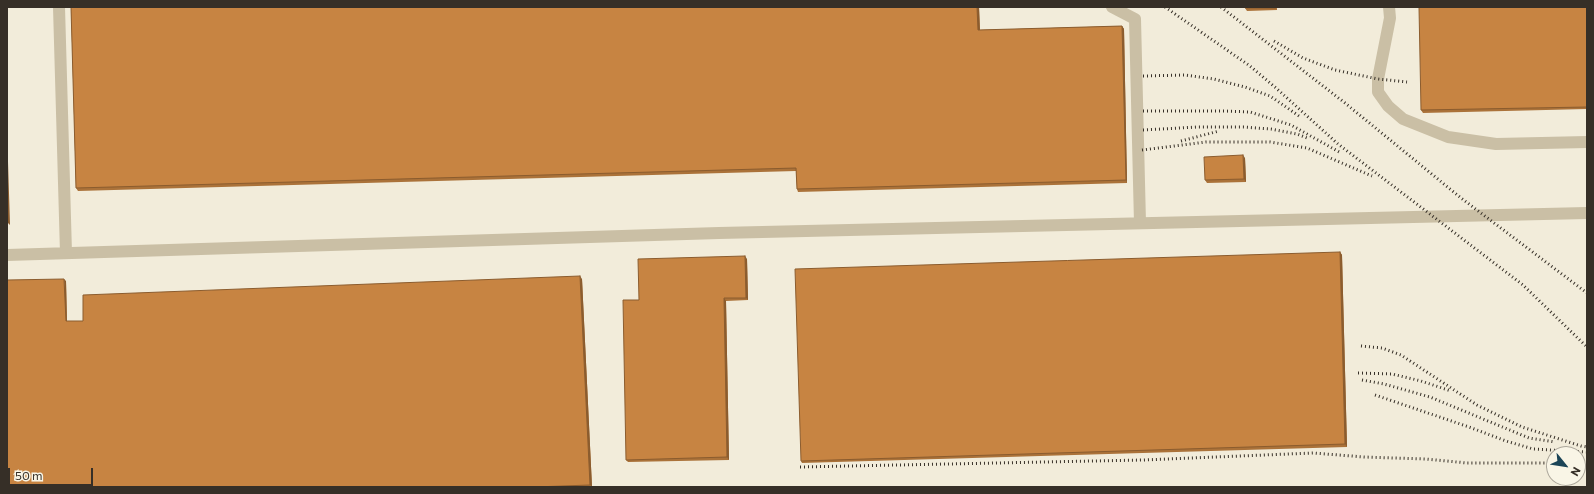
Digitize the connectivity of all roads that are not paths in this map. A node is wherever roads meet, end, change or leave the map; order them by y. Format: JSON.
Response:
{"nodes":[{"id":1,"x":59,"y":7,"type":"edge"},
{"id":2,"x":1112,"y":7,"type":"edge"},
{"id":3,"x":1389,"y":7,"type":"edge"},
{"id":4,"x":1587,"y":142,"type":"edge"},
{"id":5,"x":1587,"y":213,"type":"edge"},
{"id":6,"x":1140,"y":223,"type":"junction"},
{"id":7,"x":66,"y":253,"type":"junction"},
{"id":8,"x":7,"y":255,"type":"edge"}],
"edges":[{"from":1,"to":7,"type":"lane"},
{"from":2,"to":6,"type":"lane"},
{"from":3,"to":4,"type":"lane"},
{"from":5,"to":6,"type":"lane"},
{"from":6,"to":7,"type":"lane"},
{"from":7,"to":8,"type":"lane"}]}
